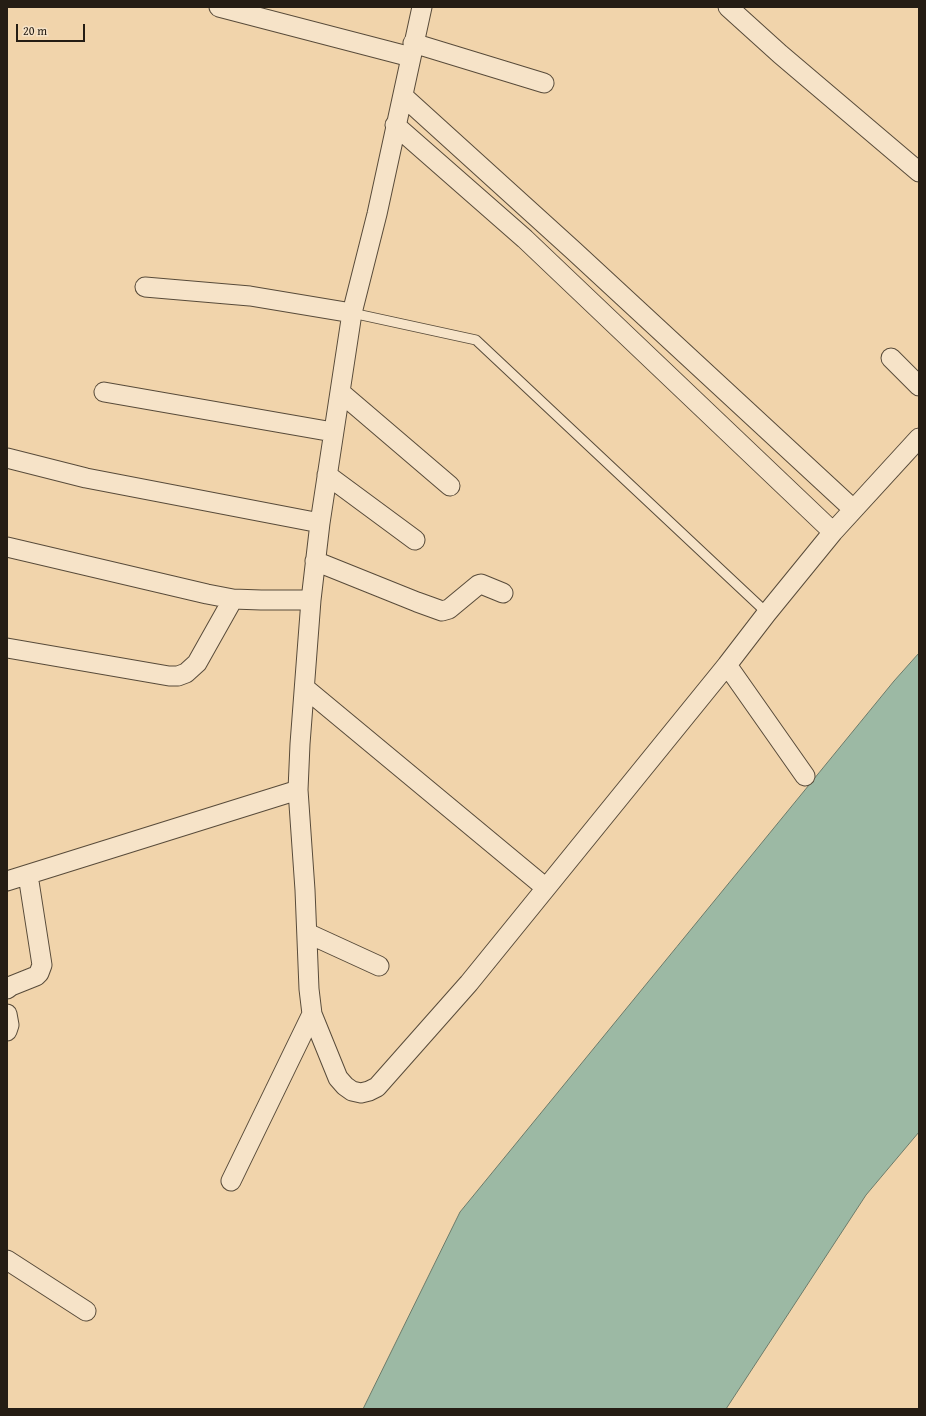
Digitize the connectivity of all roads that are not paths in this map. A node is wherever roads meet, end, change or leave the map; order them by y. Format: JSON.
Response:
{"nodes":[{"id":1,"x":219,"y":7,"type":"edge"},
{"id":2,"x":422,"y":7,"type":"edge"},
{"id":3,"x":728,"y":7,"type":"edge"},
{"id":4,"x":412,"y":50,"type":"junction"},
{"id":5,"x":544,"y":83,"type":"dead end"},
{"id":6,"x":402,"y":96,"type":"junction"},
{"id":7,"x":395,"y":125,"type":"junction"},
{"id":8,"x":919,"y":172,"type":"edge"},
{"id":9,"x":145,"y":287,"type":"dead end"},
{"id":10,"x":352,"y":312,"type":"junction"},
{"id":11,"x":891,"y":358,"type":"dead end"},
{"id":12,"x":919,"y":386,"type":"edge"},
{"id":13,"x":104,"y":392,"type":"dead end"},
{"id":14,"x":340,"y":392,"type":"junction"},
{"id":15,"x":333,"y":432,"type":"junction"},
{"id":16,"x":918,"y":442,"type":"edge"},
{"id":17,"x":7,"y":458,"type":"edge"},
{"id":18,"x":327,"y":475,"type":"junction"},
{"id":19,"x":450,"y":486,"type":"dead end"},
{"id":20,"x":853,"y":509,"type":"junction"},
{"id":21,"x":320,"y":522,"type":"junction"},
{"id":22,"x":833,"y":532,"type":"junction"},
{"id":23,"x":415,"y":540,"type":"dead end"},
{"id":24,"x":7,"y":549,"type":"edge"},
{"id":25,"x":315,"y":561,"type":"junction"},
{"id":26,"x":503,"y":593,"type":"dead end"},
{"id":27,"x":233,"y":599,"type":"junction"},
{"id":28,"x":311,"y":600,"type":"junction"},
{"id":29,"x":767,"y":613,"type":"junction"},
{"id":30,"x":7,"y":648,"type":"edge"},
{"id":31,"x":727,"y":665,"type":"junction"},
{"id":32,"x":304,"y":688,"type":"junction"},
{"id":33,"x":805,"y":776,"type":"dead end"},
{"id":34,"x":298,"y":790,"type":"junction"},
{"id":35,"x":28,"y":875,"type":"junction"},
{"id":36,"x":7,"y":881,"type":"edge"},
{"id":37,"x":546,"y":888,"type":"junction"},
{"id":38,"x":307,"y":934,"type":"junction"},
{"id":39,"x":379,"y":966,"type":"dead end"},
{"id":40,"x":7,"y":989,"type":"edge"},
{"id":41,"x":7,"y":1014,"type":"edge"},
{"id":42,"x":312,"y":1014,"type":"junction"},
{"id":43,"x":7,"y":1031,"type":"edge"},
{"id":44,"x":231,"y":1181,"type":"dead end"},
{"id":45,"x":7,"y":1260,"type":"edge"},
{"id":46,"x":86,"y":1311,"type":"dead end"}],
"edges":[{"from":1,"to":4,"type":"street"},
{"from":2,"to":4,"type":"street"},
{"from":3,"to":8,"type":"street"},
{"from":4,"to":5,"type":"street"},
{"from":4,"to":6,"type":"street"},
{"from":6,"to":7,"type":"street"},
{"from":6,"to":20,"type":"street"},
{"from":7,"to":10,"type":"street"},
{"from":7,"to":22,"type":"street"},
{"from":9,"to":10,"type":"street"},
{"from":10,"to":14,"type":"street"},
{"from":10,"to":29,"type":"lane"},
{"from":11,"to":12,"type":"street"},
{"from":13,"to":15,"type":"street"},
{"from":14,"to":15,"type":"street"},
{"from":14,"to":19,"type":"street"},
{"from":15,"to":18,"type":"street"},
{"from":16,"to":20,"type":"street"},
{"from":17,"to":21,"type":"street"},
{"from":18,"to":21,"type":"street"},
{"from":18,"to":23,"type":"street"},
{"from":20,"to":22,"type":"street"},
{"from":21,"to":25,"type":"street"},
{"from":22,"to":29,"type":"street"},
{"from":24,"to":27,"type":"street"},
{"from":25,"to":26,"type":"street"},
{"from":25,"to":28,"type":"street"},
{"from":27,"to":28,"type":"street"},
{"from":27,"to":30,"type":"street"},
{"from":28,"to":32,"type":"street"},
{"from":29,"to":31,"type":"street"},
{"from":31,"to":33,"type":"street"},
{"from":31,"to":37,"type":"street"},
{"from":32,"to":34,"type":"street"},
{"from":32,"to":37,"type":"street"},
{"from":34,"to":35,"type":"street"},
{"from":34,"to":38,"type":"street"},
{"from":35,"to":36,"type":"street"},
{"from":35,"to":40,"type":"street"},
{"from":37,"to":42,"type":"street"},
{"from":38,"to":39,"type":"street"},
{"from":38,"to":42,"type":"street"},
{"from":41,"to":43,"type":"street"},
{"from":42,"to":44,"type":"street"},
{"from":45,"to":46,"type":"street"}]}
